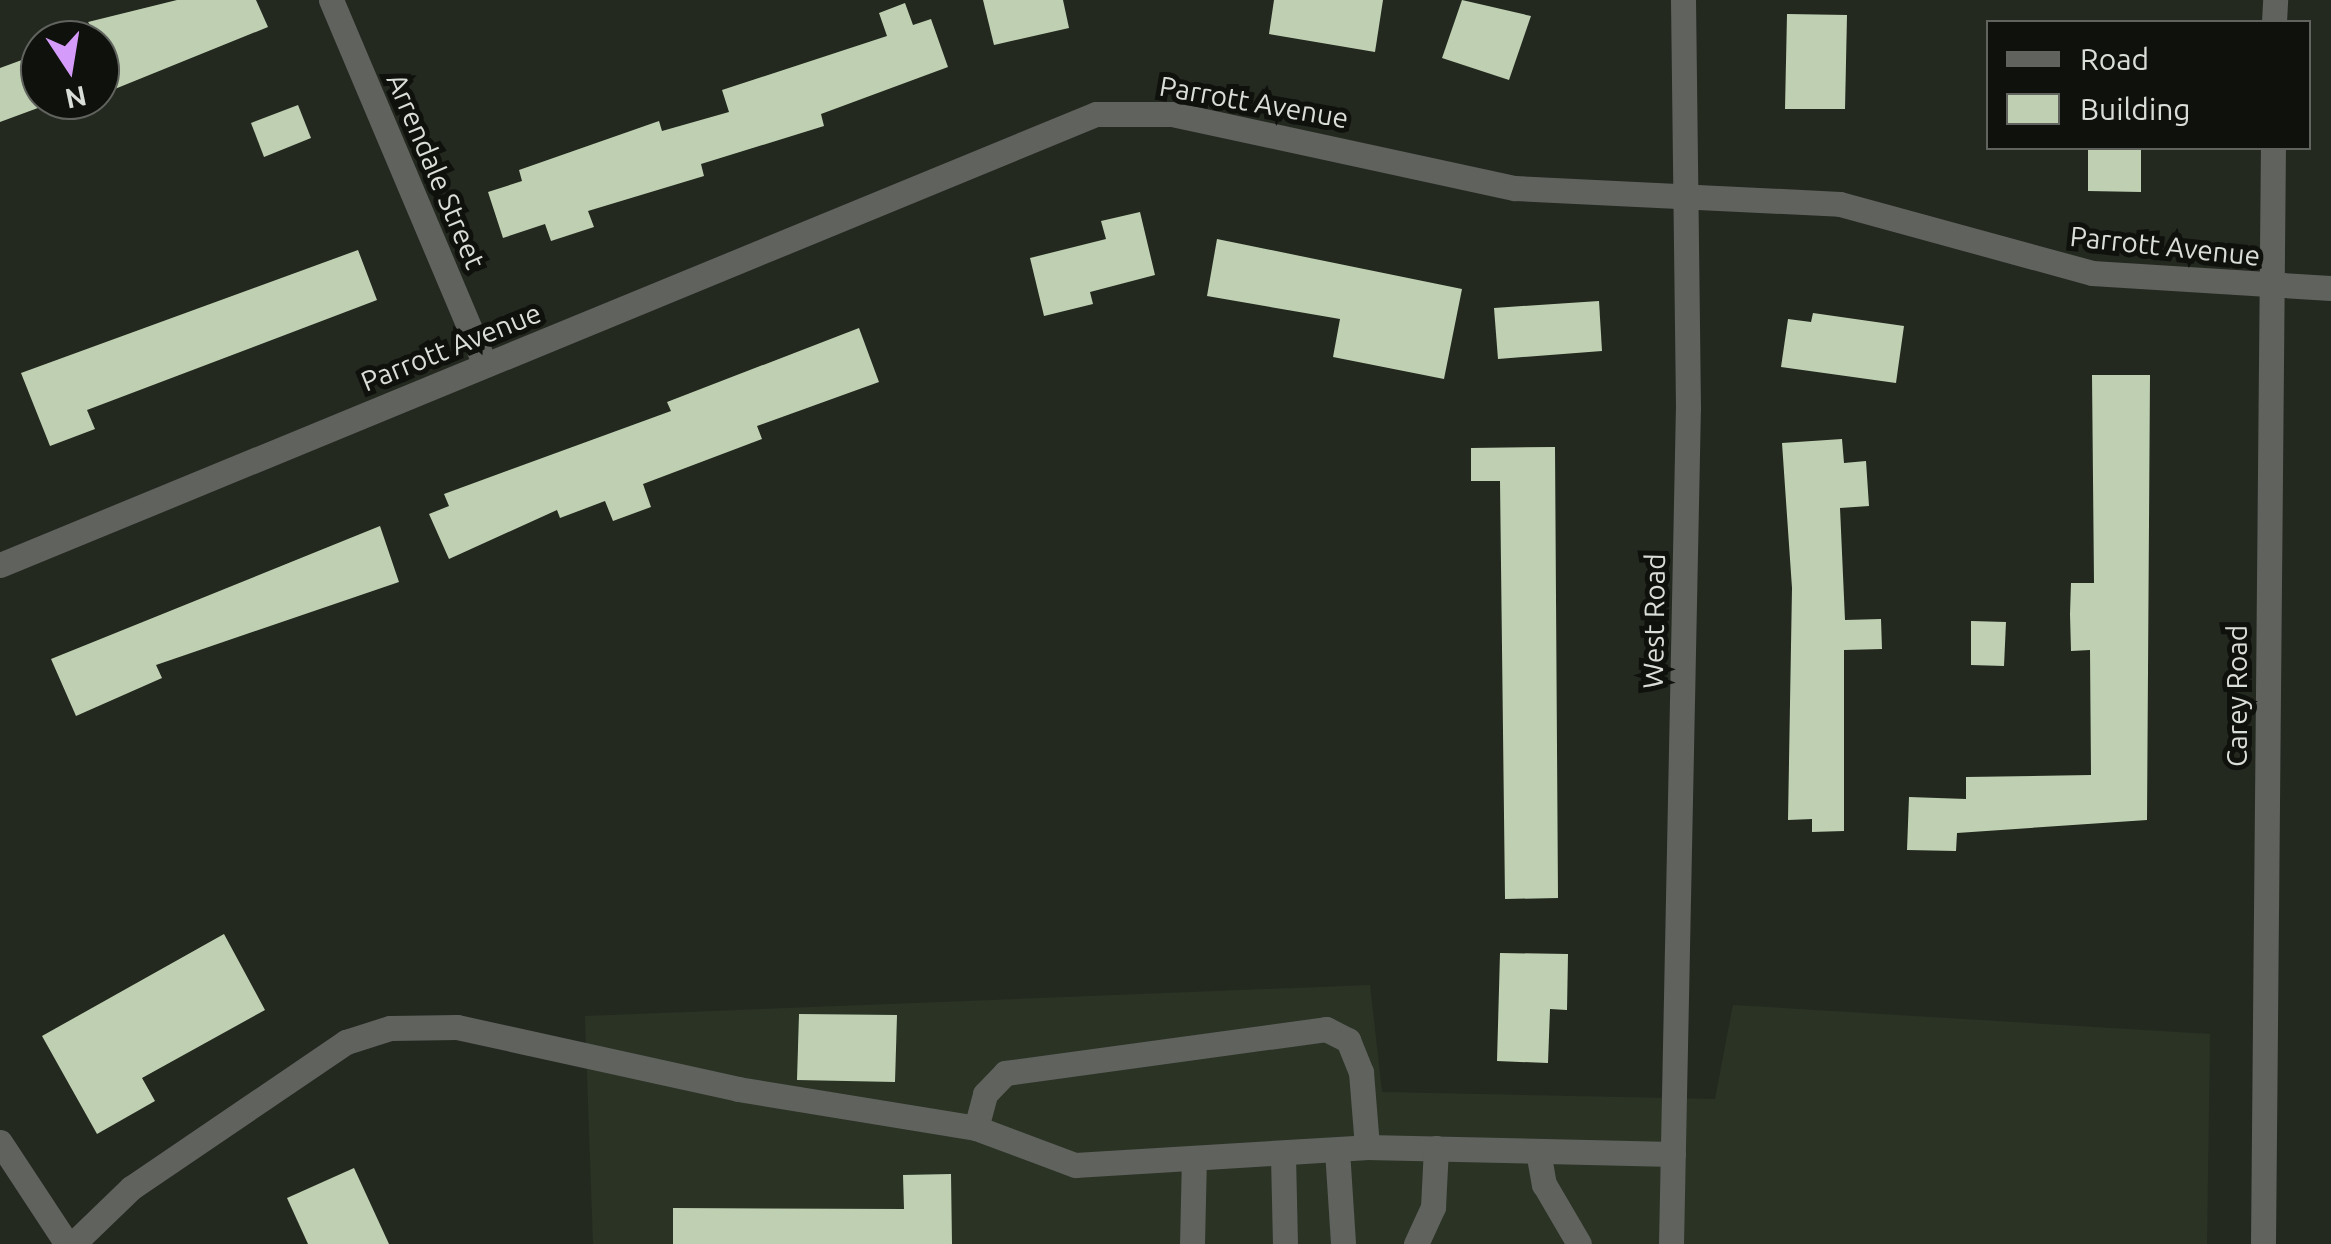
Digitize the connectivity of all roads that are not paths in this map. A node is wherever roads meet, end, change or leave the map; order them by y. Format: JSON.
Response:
{"nodes":[{"id":1,"x":331,"y":0,"type":"edge"},
{"id":2,"x":1682,"y":0,"type":"edge"},
{"id":3,"x":2273,"y":150,"type":"edge"},
{"id":4,"x":1681,"y":198,"type":"junction"},
{"id":5,"x":2272,"y":287,"type":"junction"},
{"id":6,"x":2331,"y":288,"type":"edge"},
{"id":7,"x":485,"y":364,"type":"junction"},
{"id":8,"x":0,"y":565,"type":"edge"},
{"id":9,"x":976,"y":1128,"type":"junction"},
{"id":10,"x":0,"y":1142,"type":"edge"},
{"id":11,"x":1368,"y":1147,"type":"junction"},
{"id":12,"x":1436,"y":1148,"type":"junction"},
{"id":13,"x":1337,"y":1150,"type":"junction"},
{"id":14,"x":1538,"y":1151,"type":"junction"},
{"id":15,"x":1672,"y":1154,"type":"junction"},
{"id":16,"x":1283,"y":1156,"type":"junction"},
{"id":17,"x":1194,"y":1159,"type":"junction"},
{"id":18,"x":70,"y":1244,"type":"edge"},
{"id":19,"x":1192,"y":1244,"type":"edge"},
{"id":20,"x":1286,"y":1244,"type":"edge"},
{"id":21,"x":1343,"y":1244,"type":"edge"},
{"id":22,"x":1416,"y":1244,"type":"edge"},
{"id":23,"x":1580,"y":1244,"type":"edge"},
{"id":24,"x":1671,"y":1244,"type":"edge"},
{"id":25,"x":2263,"y":1244,"type":"edge"}],
"edges":[{"from":1,"to":7,"type":"street","name":"Arrendale Street"},
{"from":2,"to":4,"type":"street","name":"West Road"},
{"from":3,"to":5,"type":"street","name":"Carey Road"},
{"from":4,"to":5,"type":"street","name":"Parrott Avenue"},
{"from":4,"to":7,"type":"street","name":"Parrott Avenue"},
{"from":4,"to":15,"type":"street","name":"West Road"},
{"from":5,"to":6,"type":"street","name":"Parrott Avenue"},
{"from":5,"to":25,"type":"street","name":"Carey Road"},
{"from":7,"to":8,"type":"street","name":"Parrott Avenue"},
{"from":9,"to":11,"type":"street"},
{"from":9,"to":17,"type":"street"},
{"from":9,"to":18,"type":"street"},
{"from":10,"to":18,"type":"street"},
{"from":11,"to":12,"type":"street"},
{"from":11,"to":13,"type":"street"},
{"from":12,"to":14,"type":"street"},
{"from":12,"to":22,"type":"street"},
{"from":13,"to":16,"type":"street"},
{"from":13,"to":21,"type":"street"},
{"from":14,"to":15,"type":"street"},
{"from":14,"to":23,"type":"street"},
{"from":15,"to":24,"type":"street","name":"West Road"},
{"from":16,"to":17,"type":"street"},
{"from":16,"to":20,"type":"street"},
{"from":17,"to":19,"type":"street"}]}
